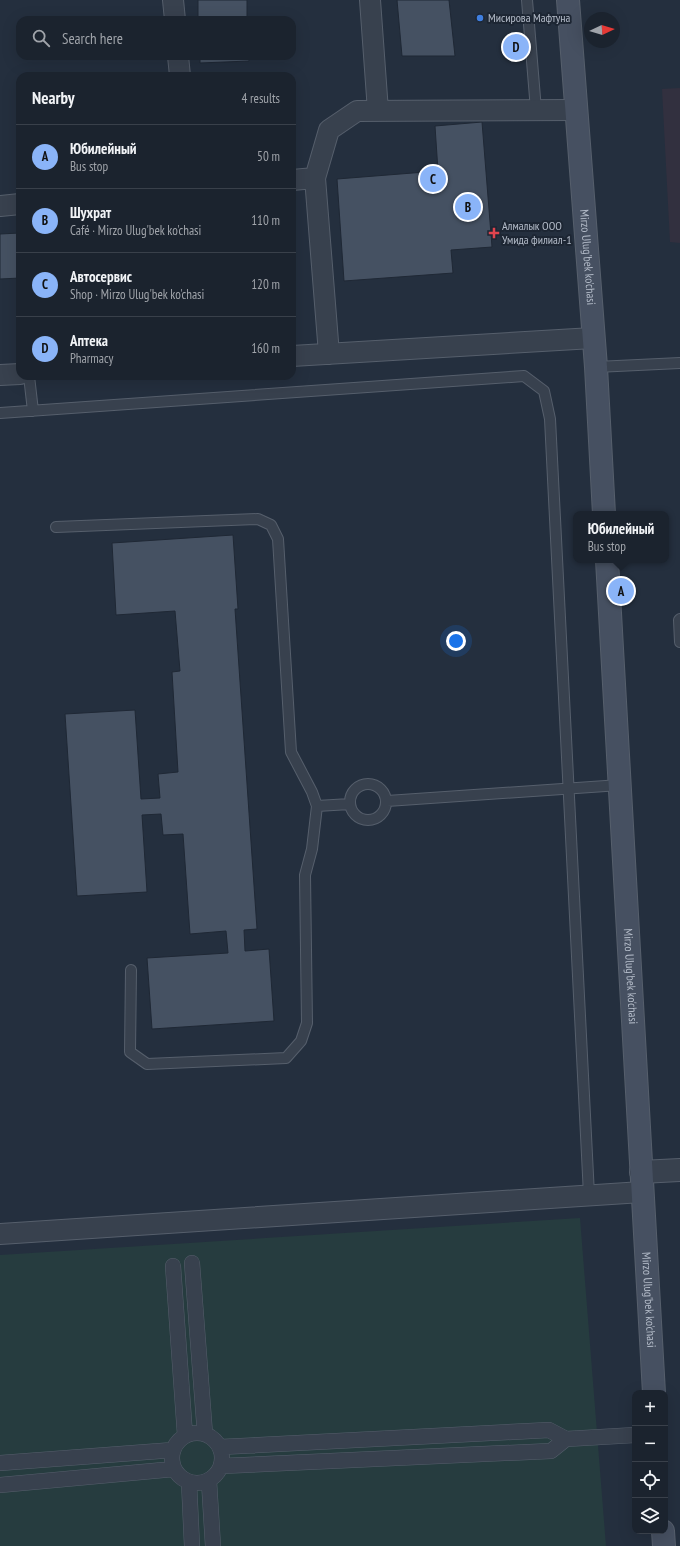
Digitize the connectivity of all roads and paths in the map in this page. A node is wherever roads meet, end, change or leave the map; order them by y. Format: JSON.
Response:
{"nodes":[{"id":1,"x":173,"y":0,"type":"edge"},
{"id":2,"x":370,"y":0,"type":"edge"},
{"id":3,"x":527,"y":0,"type":"edge"},
{"id":4,"x":568,"y":0,"type":"edge"},
{"id":5,"x":175,"y":16,"type":"edge"},
{"id":6,"x":178,"y":60,"type":"edge"},
{"id":7,"x":180,"y":72,"type":"edge"},
{"id":8,"x":536,"y":110,"type":"junction"},
{"id":9,"x":576,"y":110,"type":"junction"},
{"id":10,"x":378,"y":111,"type":"junction"},
{"id":11,"x":315,"y":178,"type":"junction"},
{"id":12,"x":296,"y":180,"type":"edge"},
{"id":13,"x":16,"y":204,"type":"edge"},
{"id":14,"x":0,"y":206,"type":"edge"},
{"id":15,"x":592,"y":338,"type":"junction"},
{"id":16,"x":329,"y":354,"type":"junction"},
{"id":17,"x":296,"y":356,"type":"edge"},
{"id":18,"x":680,"y":363,"type":"edge"},
{"id":19,"x":596,"y":368,"type":"junction"},
{"id":20,"x":16,"y":374,"type":"edge"},
{"id":21,"x":0,"y":375,"type":"edge"},
{"id":22,"x":29,"y":380,"type":"edge"},
{"id":23,"x":33,"y":411,"type":"junction"},
{"id":24,"x":0,"y":413,"type":"edge"},
{"id":25,"x":604,"y":511,"type":"edge"},
{"id":26,"x":56,"y":527,"type":"dead end"},
{"id":27,"x":607,"y":563,"type":"edge"},
{"id":28,"x":680,"y":619,"type":"edge"},
{"id":29,"x":680,"y":642,"type":"edge"},
{"id":30,"x":620,"y":785,"type":"junction"},
{"id":31,"x":569,"y":788,"type":"junction"},
{"id":32,"x":387,"y":801,"type":"junction"},
{"id":33,"x":350,"y":804,"type":"junction"},
{"id":34,"x":316,"y":806,"type":"junction"},
{"id":35,"x":131,"y":970,"type":"dead end"},
{"id":36,"x":680,"y":1170,"type":"edge"},
{"id":37,"x":642,"y":1182,"type":"junction"},
{"id":38,"x":589,"y":1195,"type":"junction"},
{"id":39,"x":0,"y":1234,"type":"edge"},
{"id":40,"x":192,"y":1263,"type":"dead end"},
{"id":41,"x":173,"y":1266,"type":"dead end"},
{"id":42,"x":654,"y":1390,"type":"edge"},
{"id":43,"x":205,"y":1434,"type":"junction"},
{"id":44,"x":185,"y":1435,"type":"junction"},
{"id":45,"x":632,"y":1435,"type":"edge"},
{"id":46,"x":566,"y":1439,"type":"junction"},
{"id":47,"x":220,"y":1446,"type":"junction"},
{"id":48,"x":173,"y":1450,"type":"junction"},
{"id":49,"x":0,"y":1463,"type":"edge"},
{"id":50,"x":221,"y":1466,"type":"junction"},
{"id":51,"x":174,"y":1470,"type":"junction"},
{"id":52,"x":208,"y":1481,"type":"junction"},
{"id":53,"x":189,"y":1482,"type":"junction"},
{"id":54,"x":0,"y":1485,"type":"edge"},
{"id":55,"x":663,"y":1534,"type":"edge"},
{"id":56,"x":192,"y":1546,"type":"edge"},
{"id":57,"x":213,"y":1546,"type":"edge"},
{"id":58,"x":664,"y":1546,"type":"edge"}],
"edges":[{"from":1,"to":5,"type":"street"},
{"from":2,"to":10,"type":"street"},
{"from":3,"to":8,"type":"lane"},
{"from":4,"to":9,"type":"main road","name":"Mirzo Ulug'bek ko'chasi"},
{"from":6,"to":7,"type":"street"},
{"from":8,"to":9,"type":"street"},
{"from":8,"to":10,"type":"street"},
{"from":9,"to":15,"type":"main road","name":"Mirzo Ulug'bek ko'chasi"},
{"from":10,"to":11,"type":"street"},
{"from":11,"to":12,"type":"street"},
{"from":11,"to":16,"type":"street"},
{"from":13,"to":14,"type":"street"},
{"from":15,"to":16,"type":"street"},
{"from":15,"to":19,"type":"main road","name":"Mirzo Ulug'bek ko'chasi"},
{"from":16,"to":17,"type":"street"},
{"from":18,"to":19,"type":"lane"},
{"from":19,"to":25,"type":"main road","name":"Mirzo Ulug'bek ko'chasi"},
{"from":20,"to":21,"type":"street"},
{"from":22,"to":23,"type":"lane"},
{"from":23,"to":24,"type":"lane"},
{"from":23,"to":31,"type":"lane"},
{"from":26,"to":34,"type":"lane"},
{"from":27,"to":30,"type":"main road","name":"Mirzo Ulug'bek ko'chasi"},
{"from":28,"to":29,"type":"lane"},
{"from":30,"to":31,"type":"lane"},
{"from":30,"to":37,"type":"main road","name":"Mirzo Ulug'bek ko'chasi"},
{"from":31,"to":32,"type":"lane"},
{"from":31,"to":38,"type":"lane"},
{"from":32,"to":33,"type":"lane"},
{"from":32,"to":33,"type":"lane"},
{"from":33,"to":34,"type":"lane"},
{"from":34,"to":35,"type":"lane"},
{"from":36,"to":37,"type":"street"},
{"from":37,"to":38,"type":"street"},
{"from":37,"to":42,"type":"main road","name":"Mirzo Ulug'bek ko'chasi"},
{"from":38,"to":39,"type":"street"},
{"from":40,"to":43,"type":"street"},
{"from":41,"to":44,"type":"street"},
{"from":43,"to":44,"type":"street"},
{"from":43,"to":47,"type":"street"},
{"from":44,"to":48,"type":"street"},
{"from":45,"to":46,"type":"street"},
{"from":46,"to":47,"type":"street"},
{"from":46,"to":50,"type":"street"},
{"from":47,"to":50,"type":"street"},
{"from":48,"to":49,"type":"street"},
{"from":48,"to":51,"type":"street"},
{"from":50,"to":52,"type":"street"},
{"from":51,"to":53,"type":"street"},
{"from":51,"to":54,"type":"street"},
{"from":52,"to":53,"type":"street"},
{"from":52,"to":57,"type":"street"},
{"from":53,"to":56,"type":"street"},
{"from":55,"to":58,"type":"main road"}]}
